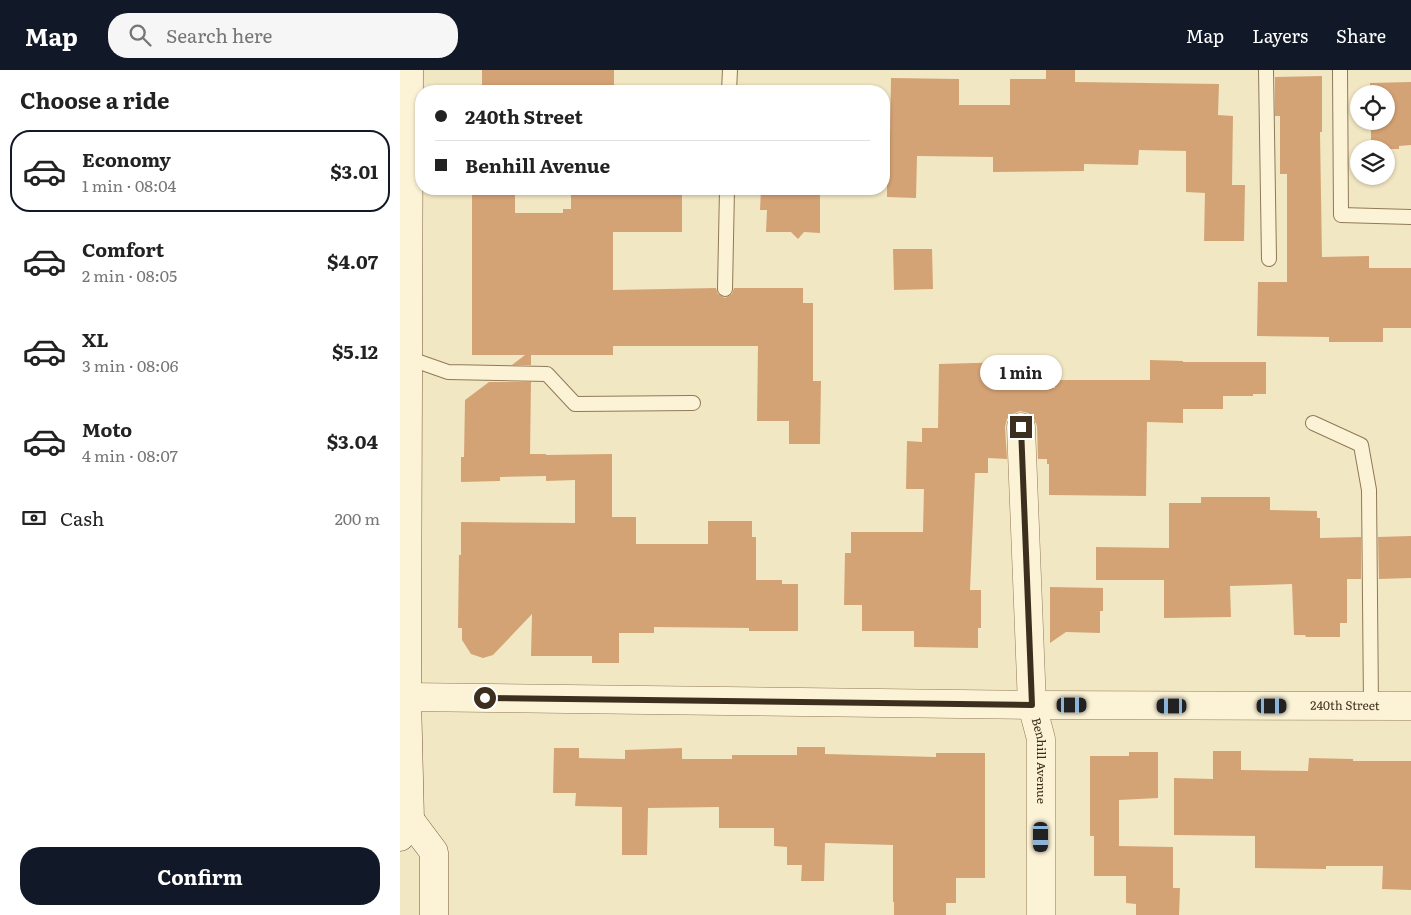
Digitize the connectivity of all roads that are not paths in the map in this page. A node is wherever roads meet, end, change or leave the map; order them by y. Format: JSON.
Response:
{"nodes":[{"id":1,"x":409,"y":70,"type":"edge"},
{"id":2,"x":730,"y":70,"type":"edge"},
{"id":3,"x":1266,"y":70,"type":"edge"},
{"id":4,"x":1340,"y":70,"type":"edge"},
{"id":5,"x":729,"y":85,"type":"edge"},
{"id":6,"x":727,"y":195,"type":"edge"},
{"id":7,"x":1411,"y":217,"type":"edge"},
{"id":8,"x":1269,"y":259,"type":"dead end"},
{"id":9,"x":725,"y":289,"type":"dead end"},
{"id":10,"x":404,"y":358,"type":"edge"},
{"id":11,"x":693,"y":403,"type":"dead end"},
{"id":12,"x":1313,"y":423,"type":"dead end"},
{"id":13,"x":1021,"y":427,"type":"dead end"},
{"id":14,"x":407,"y":698,"type":"junction"},
{"id":15,"x":1032,"y":705,"type":"junction"},
{"id":16,"x":1371,"y":706,"type":"junction"},
{"id":17,"x":1411,"y":706,"type":"edge"},
{"id":18,"x":405,"y":828,"type":"edge"},
{"id":19,"x":434,"y":915,"type":"edge"},
{"id":20,"x":1041,"y":915,"type":"edge"}],
"edges":[{"from":1,"to":10,"type":"street"},
{"from":2,"to":5,"type":"lane"},
{"from":3,"to":8,"type":"lane"},
{"from":4,"to":7,"type":"lane"},
{"from":6,"to":9,"type":"lane"},
{"from":10,"to":11,"type":"lane"},
{"from":10,"to":14,"type":"street"},
{"from":12,"to":16,"type":"lane"},
{"from":13,"to":15,"type":"street","name":"Benhill Avenue"},
{"from":14,"to":15,"type":"street","name":"240th Street"},
{"from":14,"to":18,"type":"street"},
{"from":15,"to":16,"type":"street","name":"240th Street"},
{"from":15,"to":20,"type":"street","name":"Benhill Avenue"},
{"from":16,"to":17,"type":"street","name":"240th Street"},
{"from":18,"to":19,"type":"street"}]}
